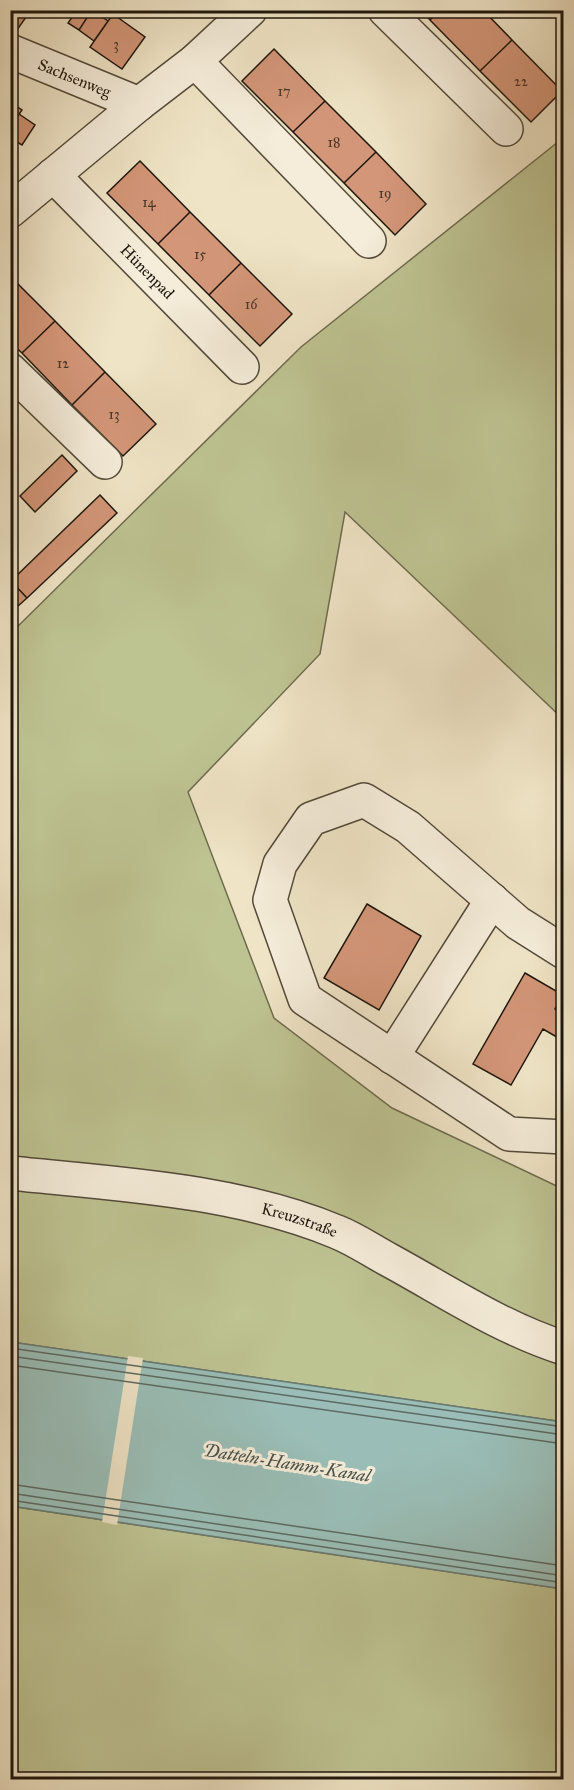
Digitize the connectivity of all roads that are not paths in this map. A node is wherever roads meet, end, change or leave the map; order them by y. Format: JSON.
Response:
{"nodes":[{"id":1,"x":385,"y":10,"type":"edge"},
{"id":2,"x":233,"y":16,"type":"edge"},
{"id":3,"x":10,"y":51,"type":"edge"},
{"id":4,"x":195,"y":61,"type":"junction"},
{"id":5,"x":139,"y":104,"type":"junction"},
{"id":6,"x":506,"y":129,"type":"dead end"},
{"id":7,"x":53,"y":175,"type":"junction"},
{"id":8,"x":10,"y":211,"type":"edge"},
{"id":9,"x":369,"y":241,"type":"dead end"},
{"id":10,"x":242,"y":367,"type":"dead end"},
{"id":11,"x":10,"y":370,"type":"edge"},
{"id":12,"x":105,"y":462,"type":"dead end"},
{"id":13,"x":492,"y":900,"type":"junction"},
{"id":14,"x":564,"y":952,"type":"edge"},
{"id":15,"x":392,"y":1057,"type":"junction"},
{"id":16,"x":564,"y":1137,"type":"edge"},
{"id":17,"x":10,"y":1173,"type":"edge"},
{"id":18,"x":564,"y":1348,"type":"edge"}],
"edges":[{"from":1,"to":6,"type":"street"},
{"from":2,"to":4,"type":"street"},
{"from":3,"to":5,"type":"street","name":"Sachsenweg"},
{"from":4,"to":5,"type":"street"},
{"from":4,"to":9,"type":"street"},
{"from":5,"to":7,"type":"street"},
{"from":7,"to":8,"type":"street"},
{"from":7,"to":10,"type":"street","name":"Hünenpad"},
{"from":11,"to":12,"type":"street"},
{"from":13,"to":14,"type":"street"},
{"from":13,"to":15,"type":"street"},
{"from":13,"to":15,"type":"street"},
{"from":15,"to":16,"type":"street"},
{"from":17,"to":18,"type":"street","name":"Kreuzstraße"}]}
